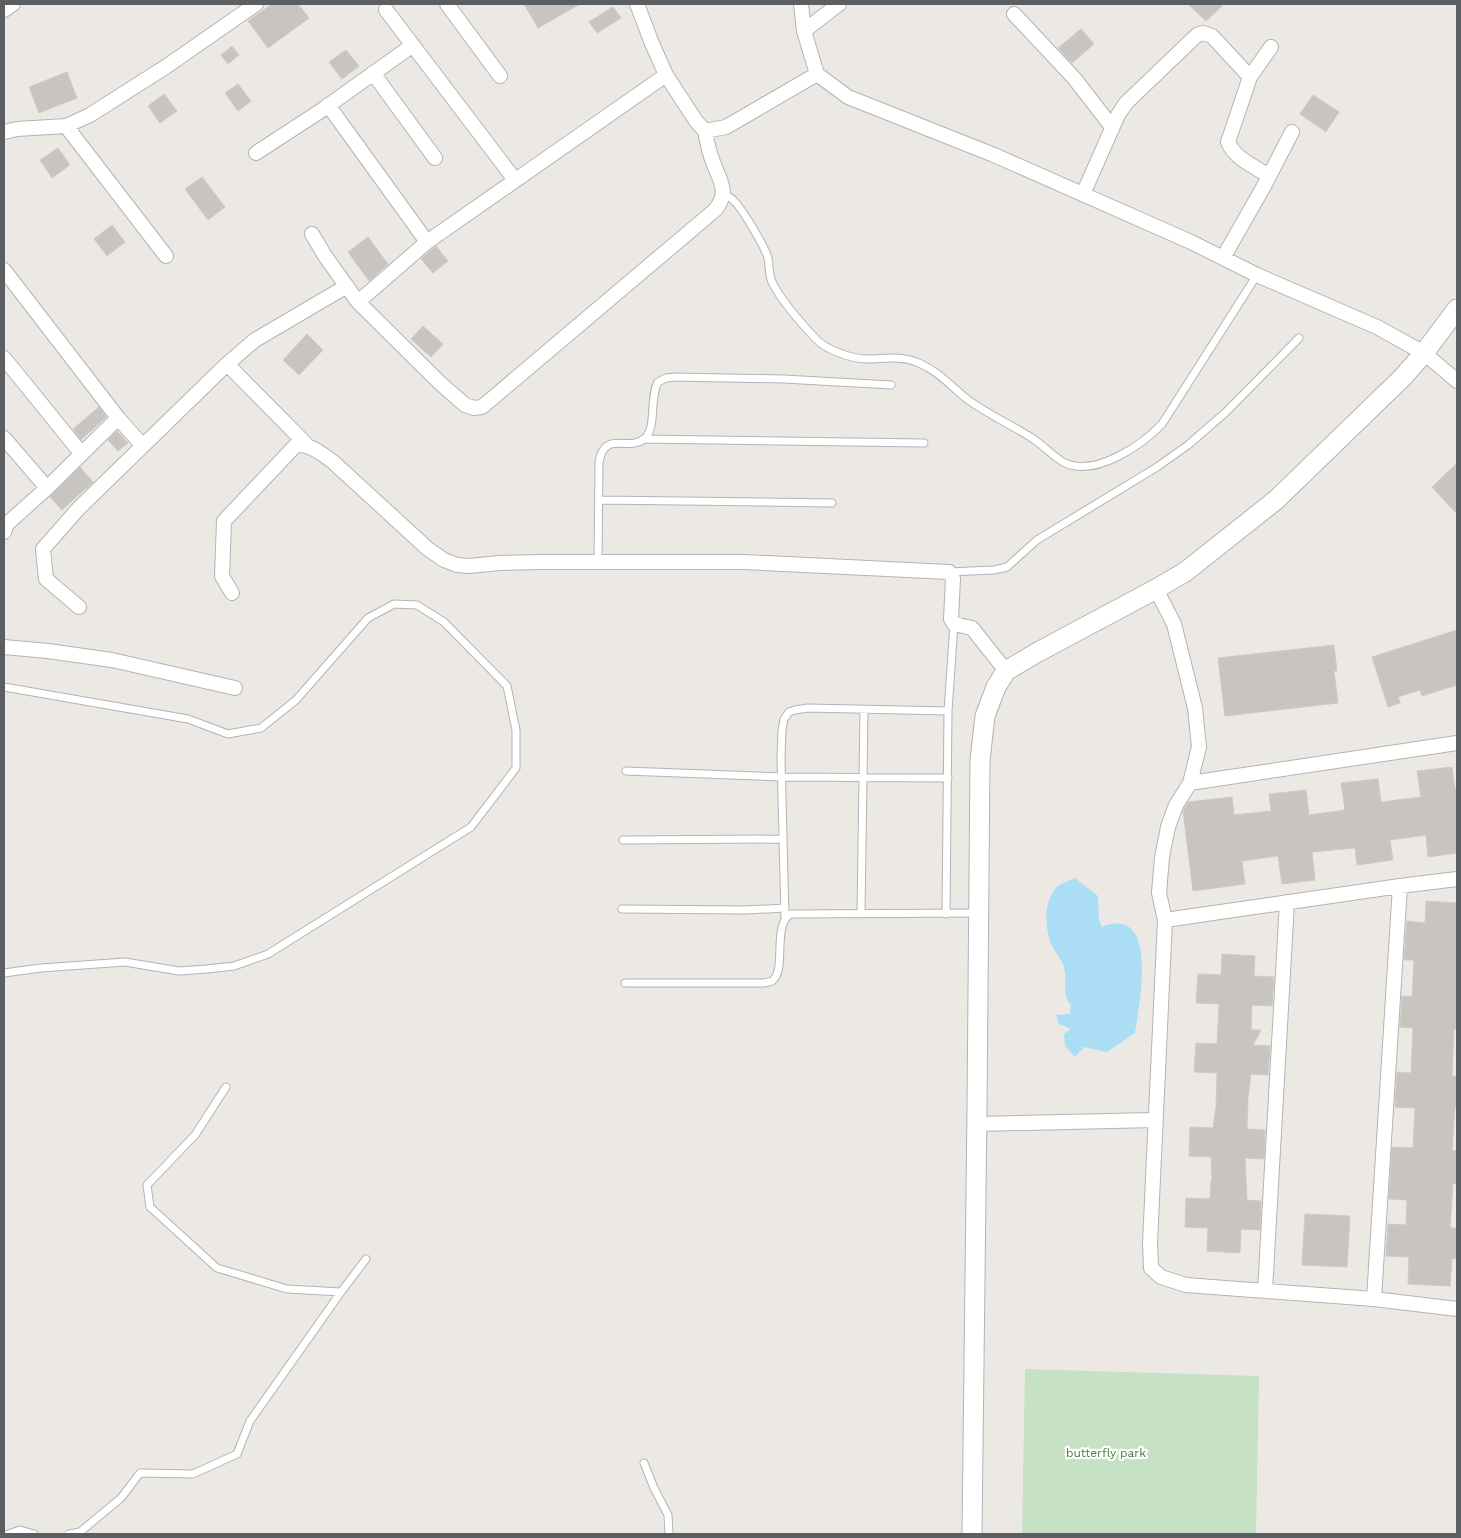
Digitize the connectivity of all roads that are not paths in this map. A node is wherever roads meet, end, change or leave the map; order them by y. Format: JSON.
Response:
{"nodes":[{"id":1,"x":13,"y":4,"type":"edge"},
{"id":2,"x":256,"y":4,"type":"edge"},
{"id":3,"x":447,"y":4,"type":"edge"},
{"id":4,"x":637,"y":4,"type":"edge"},
{"id":5,"x":801,"y":4,"type":"edge"},
{"id":6,"x":839,"y":4,"type":"edge"},
{"id":7,"x":4,"y":10,"type":"edge"},
{"id":8,"x":386,"y":10,"type":"dead end"},
{"id":9,"x":1014,"y":14,"type":"dead end"},
{"id":10,"x":804,"y":31,"type":"junction"},
{"id":11,"x":413,"y":45,"type":"junction"},
{"id":12,"x":1271,"y":46,"type":"dead end"},
{"id":13,"x":373,"y":74,"type":"junction"},
{"id":14,"x":817,"y":74,"type":"junction"},
{"id":15,"x":500,"y":76,"type":"dead end"},
{"id":16,"x":666,"y":76,"type":"junction"},
{"id":17,"x":1250,"y":77,"type":"junction"},
{"id":18,"x":328,"y":106,"type":"junction"},
{"id":19,"x":66,"y":126,"type":"junction"},
{"id":20,"x":1112,"y":127,"type":"junction"},
{"id":21,"x":705,"y":131,"type":"junction"},
{"id":22,"x":4,"y":132,"type":"edge"},
{"id":23,"x":1292,"y":132,"type":"dead end"},
{"id":24,"x":256,"y":153,"type":"dead end"},
{"id":25,"x":435,"y":158,"type":"dead end"},
{"id":26,"x":1269,"y":176,"type":"junction"},
{"id":27,"x":515,"y":180,"type":"junction"},
{"id":28,"x":724,"y":194,"type":"junction"},
{"id":29,"x":1083,"y":194,"type":"junction"},
{"id":30,"x":312,"y":234,"type":"dead end"},
{"id":31,"x":427,"y":242,"type":"junction"},
{"id":32,"x":166,"y":256,"type":"dead end"},
{"id":33,"x":1223,"y":258,"type":"junction"},
{"id":34,"x":4,"y":270,"type":"edge"},
{"id":35,"x":1257,"y":275,"type":"junction"},
{"id":36,"x":346,"y":286,"type":"junction"},
{"id":37,"x":358,"y":302,"type":"junction"},
{"id":38,"x":1457,"y":309,"type":"edge"},
{"id":39,"x":1299,"y":338,"type":"dead end"},
{"id":40,"x":1424,"y":353,"type":"junction"},
{"id":41,"x":4,"y":358,"type":"edge"},
{"id":42,"x":227,"y":364,"type":"junction"},
{"id":43,"x":1457,"y":381,"type":"edge"},
{"id":44,"x":892,"y":384,"type":"dead end"},
{"id":45,"x":118,"y":418,"type":"junction"},
{"id":46,"x":4,"y":438,"type":"edge"},
{"id":47,"x":644,"y":439,"type":"junction"},
{"id":48,"x":924,"y":443,"type":"dead end"},
{"id":49,"x":306,"y":444,"type":"junction"},
{"id":50,"x":143,"y":446,"type":"junction"},
{"id":51,"x":82,"y":453,"type":"junction"},
{"id":52,"x":47,"y":488,"type":"junction"},
{"id":53,"x":599,"y":500,"type":"junction"},
{"id":54,"x":832,"y":503,"type":"dead end"},
{"id":55,"x":4,"y":532,"type":"edge"},
{"id":56,"x":598,"y":562,"type":"junction"},
{"id":57,"x":949,"y":572,"type":"junction"},
{"id":58,"x":1156,"y":590,"type":"junction"},
{"id":59,"x":232,"y":593,"type":"dead end"},
{"id":60,"x":79,"y":607,"type":"dead end"},
{"id":61,"x":954,"y":624,"type":"junction"},
{"id":62,"x":4,"y":647,"type":"edge"},
{"id":63,"x":1006,"y":671,"type":"junction"},
{"id":64,"x":4,"y":687,"type":"edge"},
{"id":65,"x":235,"y":688,"type":"dead end"},
{"id":66,"x":864,"y":710,"type":"junction"},
{"id":67,"x":948,"y":711,"type":"junction"},
{"id":68,"x":1457,"y":743,"type":"edge"},
{"id":69,"x":626,"y":771,"type":"dead end"},
{"id":70,"x":863,"y":776,"type":"junction"},
{"id":71,"x":782,"y":777,"type":"junction"},
{"id":72,"x":948,"y":778,"type":"junction"},
{"id":73,"x":1190,"y":783,"type":"junction"},
{"id":74,"x":783,"y":839,"type":"junction"},
{"id":75,"x":622,"y":840,"type":"dead end"},
{"id":76,"x":1457,"y":879,"type":"edge"},
{"id":77,"x":1400,"y":886,"type":"junction"},
{"id":78,"x":1287,"y":902,"type":"junction"},
{"id":79,"x":785,"y":908,"type":"junction"},
{"id":80,"x":622,"y":909,"type":"dead end"},
{"id":81,"x":979,"y":913,"type":"junction"},
{"id":82,"x":861,"y":914,"type":"junction"},
{"id":83,"x":946,"y":914,"type":"junction"},
{"id":84,"x":785,"y":918,"type":"junction"},
{"id":85,"x":1165,"y":920,"type":"junction"},
{"id":86,"x":4,"y":973,"type":"edge"},
{"id":87,"x":625,"y":983,"type":"dead end"},
{"id":88,"x":226,"y":1088,"type":"dead end"},
{"id":89,"x":1155,"y":1120,"type":"junction"},
{"id":90,"x":977,"y":1124,"type":"junction"},
{"id":91,"x":366,"y":1259,"type":"dead end"},
{"id":92,"x":1265,"y":1291,"type":"junction"},
{"id":93,"x":341,"y":1292,"type":"junction"},
{"id":94,"x":1374,"y":1299,"type":"junction"},
{"id":95,"x":1457,"y":1309,"type":"edge"},
{"id":96,"x":644,"y":1463,"type":"dead end"},
{"id":97,"x":8,"y":1534,"type":"edge"},
{"id":98,"x":34,"y":1534,"type":"edge"},
{"id":99,"x":69,"y":1534,"type":"edge"},
{"id":100,"x":669,"y":1534,"type":"edge"},
{"id":101,"x":972,"y":1534,"type":"edge"}],
"edges":[{"from":1,"to":7,"type":"street"},
{"from":2,"to":19,"type":"street"},
{"from":3,"to":15,"type":"street"},
{"from":4,"to":16,"type":"street"},
{"from":5,"to":10,"type":"street"},
{"from":6,"to":10,"type":"street"},
{"from":8,"to":11,"type":"street"},
{"from":9,"to":20,"type":"street"},
{"from":10,"to":14,"type":"street"},
{"from":11,"to":13,"type":"street"},
{"from":11,"to":27,"type":"street"},
{"from":12,"to":17,"type":"street"},
{"from":13,"to":18,"type":"street"},
{"from":13,"to":25,"type":"street"},
{"from":14,"to":21,"type":"street"},
{"from":14,"to":29,"type":"street"},
{"from":16,"to":21,"type":"street"},
{"from":16,"to":27,"type":"street"},
{"from":17,"to":20,"type":"street"},
{"from":17,"to":26,"type":"street"},
{"from":18,"to":24,"type":"street"},
{"from":18,"to":31,"type":"street"},
{"from":19,"to":22,"type":"street"},
{"from":19,"to":32,"type":"street"},
{"from":20,"to":29,"type":"street"},
{"from":21,"to":28,"type":"street"},
{"from":23,"to":26,"type":"street"},
{"from":26,"to":33,"type":"street"},
{"from":27,"to":31,"type":"street"},
{"from":28,"to":35,"type":"lane"},
{"from":28,"to":37,"type":"street"},
{"from":29,"to":33,"type":"street"},
{"from":30,"to":36,"type":"street"},
{"from":31,"to":37,"type":"street"},
{"from":33,"to":35,"type":"street"},
{"from":34,"to":45,"type":"street"},
{"from":35,"to":40,"type":"street"},
{"from":36,"to":37,"type":"street"},
{"from":36,"to":42,"type":"street"},
{"from":38,"to":40,"type":"street"},
{"from":39,"to":57,"type":"lane"},
{"from":40,"to":43,"type":"street"},
{"from":40,"to":58,"type":"street"},
{"from":41,"to":51,"type":"street"},
{"from":42,"to":49,"type":"street"},
{"from":42,"to":50,"type":"street"},
{"from":44,"to":47,"type":"lane"},
{"from":45,"to":50,"type":"street"},
{"from":45,"to":51,"type":"street"},
{"from":46,"to":52,"type":"street"},
{"from":47,"to":48,"type":"lane"},
{"from":47,"to":53,"type":"lane"},
{"from":49,"to":56,"type":"street"},
{"from":49,"to":59,"type":"street"},
{"from":50,"to":60,"type":"street"},
{"from":51,"to":52,"type":"street"},
{"from":52,"to":55,"type":"street"},
{"from":53,"to":54,"type":"lane"},
{"from":53,"to":56,"type":"lane"},
{"from":56,"to":57,"type":"street"},
{"from":57,"to":61,"type":"street"},
{"from":58,"to":63,"type":"street"},
{"from":58,"to":73,"type":"street"},
{"from":61,"to":63,"type":"street"},
{"from":61,"to":67,"type":"lane"},
{"from":62,"to":65,"type":"street"},
{"from":63,"to":81,"type":"street"},
{"from":64,"to":86,"type":"lane"},
{"from":66,"to":67,"type":"lane"},
{"from":66,"to":70,"type":"lane"},
{"from":66,"to":71,"type":"lane"},
{"from":67,"to":72,"type":"lane"},
{"from":68,"to":73,"type":"street"},
{"from":69,"to":71,"type":"lane"},
{"from":70,"to":71,"type":"lane"},
{"from":70,"to":72,"type":"lane"},
{"from":70,"to":82,"type":"lane"},
{"from":71,"to":74,"type":"lane"},
{"from":72,"to":83,"type":"lane"},
{"from":73,"to":85,"type":"street"},
{"from":74,"to":75,"type":"lane"},
{"from":74,"to":79,"type":"lane"},
{"from":76,"to":77,"type":"street"},
{"from":77,"to":78,"type":"street"},
{"from":77,"to":94,"type":"street"},
{"from":78,"to":85,"type":"street"},
{"from":78,"to":92,"type":"street"},
{"from":79,"to":80,"type":"lane"},
{"from":79,"to":84,"type":"lane"},
{"from":81,"to":83,"type":"lane"},
{"from":81,"to":90,"type":"street"},
{"from":82,"to":83,"type":"lane"},
{"from":82,"to":84,"type":"lane"},
{"from":84,"to":87,"type":"lane"},
{"from":85,"to":89,"type":"street"},
{"from":88,"to":93,"type":"lane"},
{"from":89,"to":90,"type":"street"},
{"from":89,"to":92,"type":"street"},
{"from":90,"to":101,"type":"street"},
{"from":91,"to":93,"type":"lane"},
{"from":92,"to":94,"type":"street"},
{"from":93,"to":99,"type":"lane"},
{"from":94,"to":95,"type":"street"},
{"from":96,"to":100,"type":"lane"},
{"from":97,"to":98,"type":"lane"}]}
